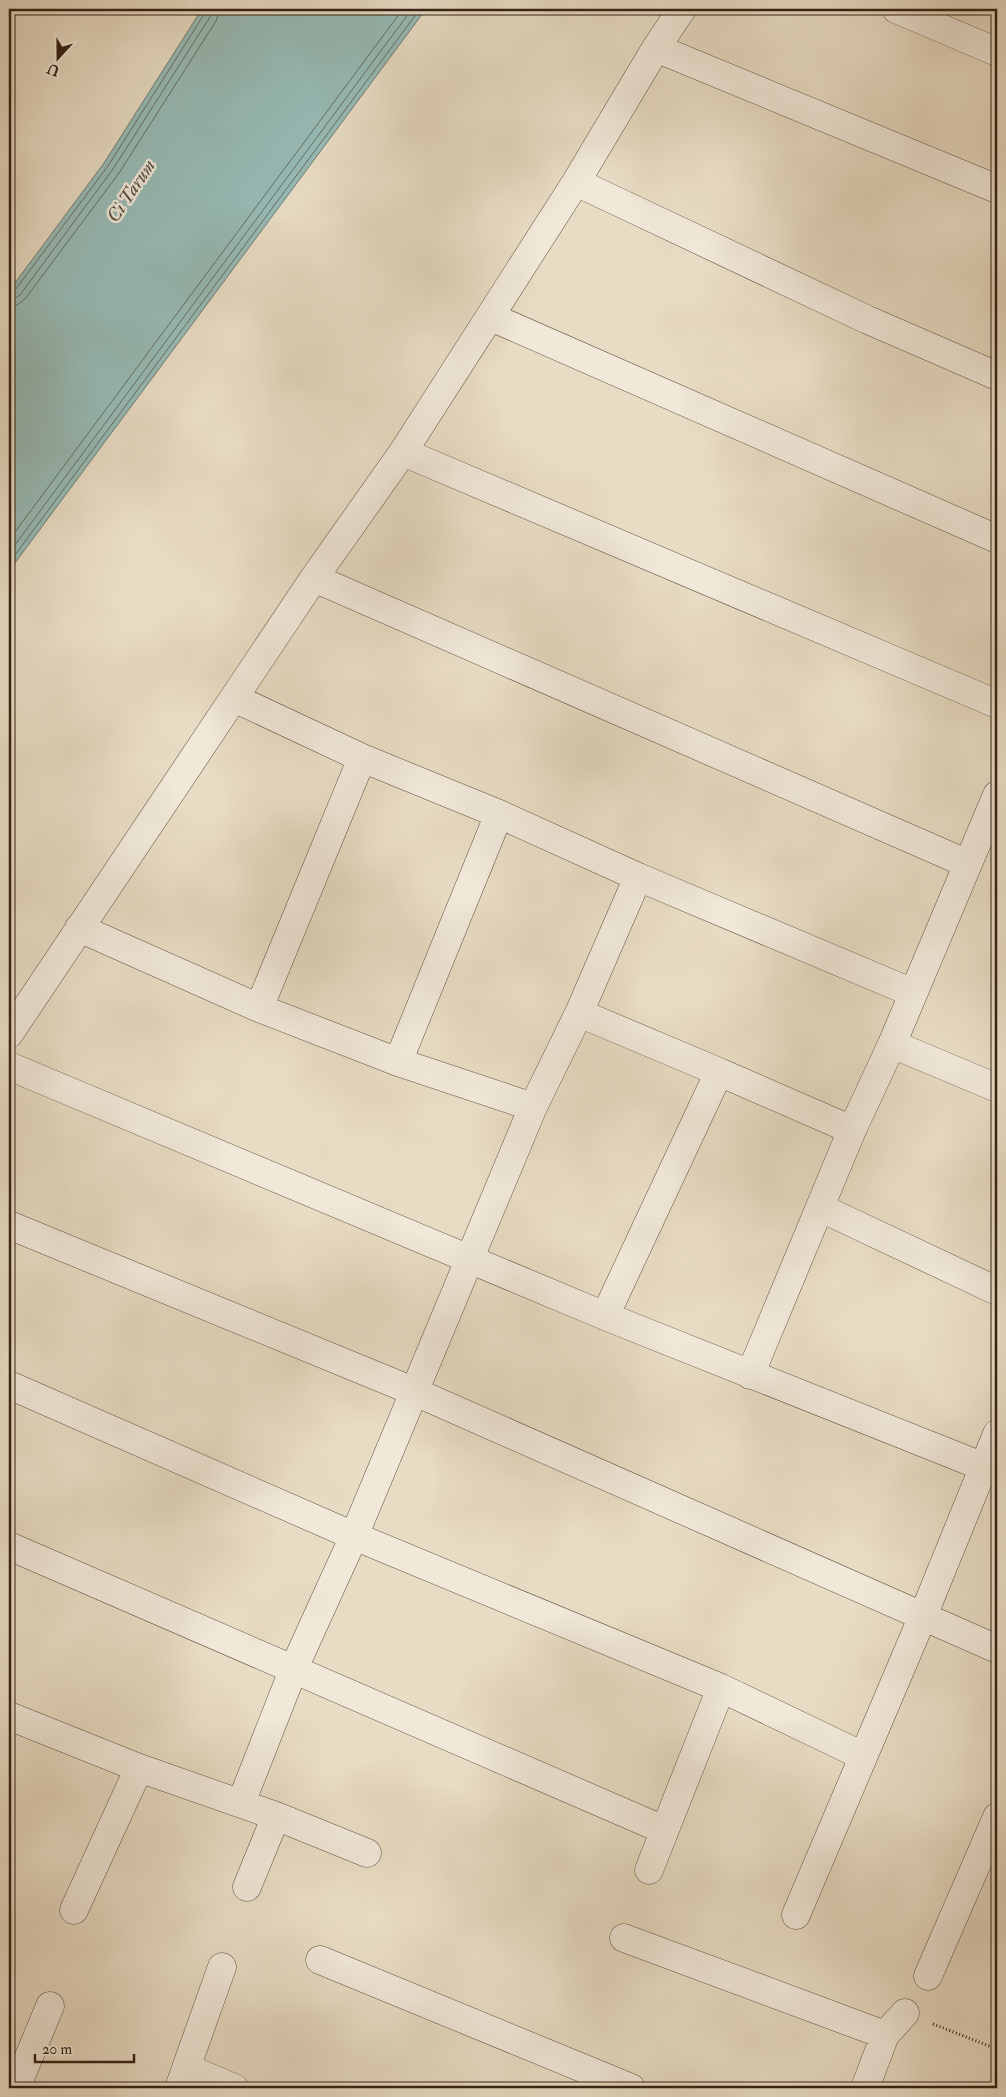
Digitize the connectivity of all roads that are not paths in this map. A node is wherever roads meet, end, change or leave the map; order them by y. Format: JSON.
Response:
{"nodes":[{"id":1,"x":682,"y":9,"type":"edge"},
{"id":2,"x":896,"y":9,"type":"edge"},
{"id":3,"x":656,"y":48,"type":"junction"},
{"id":4,"x":997,"y":52,"type":"edge"},
{"id":5,"x":576,"y":182,"type":"junction"},
{"id":6,"x":997,"y":189,"type":"edge"},
{"id":7,"x":491,"y":317,"type":"junction"},
{"id":8,"x":997,"y":376,"type":"edge"},
{"id":9,"x":403,"y":452,"type":"junction"},
{"id":10,"x":997,"y":539,"type":"edge"},
{"id":11,"x":314,"y":578,"type":"junction"},
{"id":12,"x":234,"y":698,"type":"junction"},
{"id":13,"x":997,"y":704,"type":"edge"},
{"id":14,"x":362,"y":758,"type":"junction"},
{"id":15,"x":997,"y":795,"type":"edge"},
{"id":16,"x":499,"y":814,"type":"junction"},
{"id":17,"x":968,"y":864,"type":"junction"},
{"id":18,"x":638,"y":877,"type":"junction"},
{"id":19,"x":79,"y":928,"type":"junction"},
{"id":20,"x":913,"y":993,"type":"junction"},
{"id":21,"x":259,"y":1008,"type":"junction"},
{"id":22,"x":579,"y":1013,"type":"junction"},
{"id":23,"x":9,"y":1034,"type":"edge"},
{"id":24,"x":892,"y":1044,"type":"junction"},
{"id":25,"x":398,"y":1062,"type":"junction"},
{"id":26,"x":9,"y":1066,"type":"edge"},
{"id":27,"x":718,"y":1072,"type":"junction"},
{"id":28,"x":997,"y":1088,"type":"edge"},
{"id":29,"x":533,"y":1107,"type":"junction"},
{"id":30,"x":852,"y":1130,"type":"junction"},
{"id":31,"x":821,"y":1208,"type":"junction"},
{"id":32,"x":9,"y":1225,"type":"edge"},
{"id":33,"x":471,"y":1260,"type":"junction"},
{"id":34,"x":997,"y":1291,"type":"edge"},
{"id":35,"x":605,"y":1316,"type":"junction"},
{"id":36,"x":750,"y":1375,"type":"junction"},
{"id":37,"x":9,"y":1385,"type":"edge"},
{"id":38,"x":413,"y":1392,"type":"junction"},
{"id":39,"x":997,"y":1434,"type":"edge"},
{"id":40,"x":984,"y":1467,"type":"junction"},
{"id":41,"x":354,"y":1536,"type":"junction"},
{"id":42,"x":9,"y":1546,"type":"edge"},
{"id":43,"x":923,"y":1616,"type":"junction"},
{"id":44,"x":997,"y":1649,"type":"edge"},
{"id":45,"x":294,"y":1668,"type":"junction"},
{"id":46,"x":721,"y":1688,"type":"junction"},
{"id":47,"x":9,"y":1716,"type":"edge"},
{"id":48,"x":863,"y":1756,"type":"junction"},
{"id":49,"x":139,"y":1768,"type":"junction"},
{"id":50,"x":241,"y":1803,"type":"junction"},
{"id":51,"x":276,"y":1816,"type":"junction"},
{"id":52,"x":997,"y":1816,"type":"edge"},
{"id":53,"x":664,"y":1830,"type":"junction"},
{"id":54,"x":367,"y":1853,"type":"dead end"},
{"id":55,"x":649,"y":1870,"type":"dead end"},
{"id":56,"x":247,"y":1887,"type":"dead end"},
{"id":57,"x":74,"y":1910,"type":"dead end"},
{"id":58,"x":796,"y":1915,"type":"dead end"},
{"id":59,"x":624,"y":1938,"type":"dead end"},
{"id":60,"x":320,"y":1960,"type":"dead end"},
{"id":61,"x":222,"y":1967,"type":"dead end"},
{"id":62,"x":928,"y":1976,"type":"dead end"},
{"id":63,"x":50,"y":2006,"type":"dead end"},
{"id":64,"x":905,"y":2013,"type":"road end"},
{"id":65,"x":885,"y":2035,"type":"junction"},
{"id":66,"x":183,"y":2078,"type":"edge"},
{"id":67,"x":16,"y":2088,"type":"edge"},
{"id":68,"x":234,"y":2088,"type":"edge"},
{"id":69,"x":631,"y":2088,"type":"edge"},
{"id":70,"x":865,"y":2088,"type":"edge"}],
"edges":[{"from":1,"to":3,"type":"street"},
{"from":2,"to":4,"type":"street"},
{"from":3,"to":5,"type":"street"},
{"from":3,"to":6,"type":"street"},
{"from":5,"to":7,"type":"street"},
{"from":5,"to":8,"type":"street"},
{"from":7,"to":9,"type":"street"},
{"from":7,"to":10,"type":"street"},
{"from":9,"to":11,"type":"street"},
{"from":9,"to":13,"type":"street"},
{"from":11,"to":12,"type":"street"},
{"from":11,"to":17,"type":"street"},
{"from":12,"to":14,"type":"street"},
{"from":12,"to":19,"type":"street"},
{"from":14,"to":16,"type":"street"},
{"from":14,"to":21,"type":"street"},
{"from":15,"to":17,"type":"street"},
{"from":16,"to":18,"type":"street"},
{"from":16,"to":25,"type":"street"},
{"from":17,"to":20,"type":"street"},
{"from":18,"to":20,"type":"street"},
{"from":18,"to":22,"type":"street"},
{"from":19,"to":21,"type":"street"},
{"from":19,"to":23,"type":"street"},
{"from":20,"to":24,"type":"street"},
{"from":21,"to":25,"type":"street"},
{"from":22,"to":27,"type":"street"},
{"from":22,"to":29,"type":"street"},
{"from":24,"to":28,"type":"street"},
{"from":24,"to":30,"type":"street"},
{"from":25,"to":29,"type":"street"},
{"from":26,"to":33,"type":"street"},
{"from":27,"to":30,"type":"street"},
{"from":27,"to":35,"type":"street"},
{"from":29,"to":33,"type":"street"},
{"from":30,"to":31,"type":"street"},
{"from":31,"to":34,"type":"street"},
{"from":31,"to":36,"type":"street"},
{"from":32,"to":38,"type":"street"},
{"from":33,"to":35,"type":"street"},
{"from":33,"to":38,"type":"street"},
{"from":35,"to":36,"type":"street"},
{"from":36,"to":40,"type":"street"},
{"from":37,"to":41,"type":"street"},
{"from":38,"to":41,"type":"street"},
{"from":38,"to":43,"type":"street"},
{"from":39,"to":40,"type":"street"},
{"from":40,"to":43,"type":"street"},
{"from":41,"to":45,"type":"street"},
{"from":41,"to":46,"type":"street"},
{"from":42,"to":45,"type":"street"},
{"from":43,"to":44,"type":"street"},
{"from":43,"to":48,"type":"street"},
{"from":45,"to":50,"type":"street"},
{"from":45,"to":53,"type":"street"},
{"from":46,"to":48,"type":"street"},
{"from":46,"to":53,"type":"street"},
{"from":47,"to":49,"type":"street"},
{"from":48,"to":58,"type":"street"},
{"from":49,"to":50,"type":"street"},
{"from":49,"to":57,"type":"street"},
{"from":50,"to":51,"type":"street"},
{"from":51,"to":54,"type":"street"},
{"from":51,"to":56,"type":"street"},
{"from":52,"to":62,"type":"street"},
{"from":53,"to":55,"type":"street"},
{"from":59,"to":65,"type":"street"},
{"from":60,"to":69,"type":"street"},
{"from":61,"to":66,"type":"street"},
{"from":63,"to":67,"type":"street"},
{"from":64,"to":65,"type":"street"},
{"from":65,"to":70,"type":"street"},
{"from":66,"to":68,"type":"street"}]}
